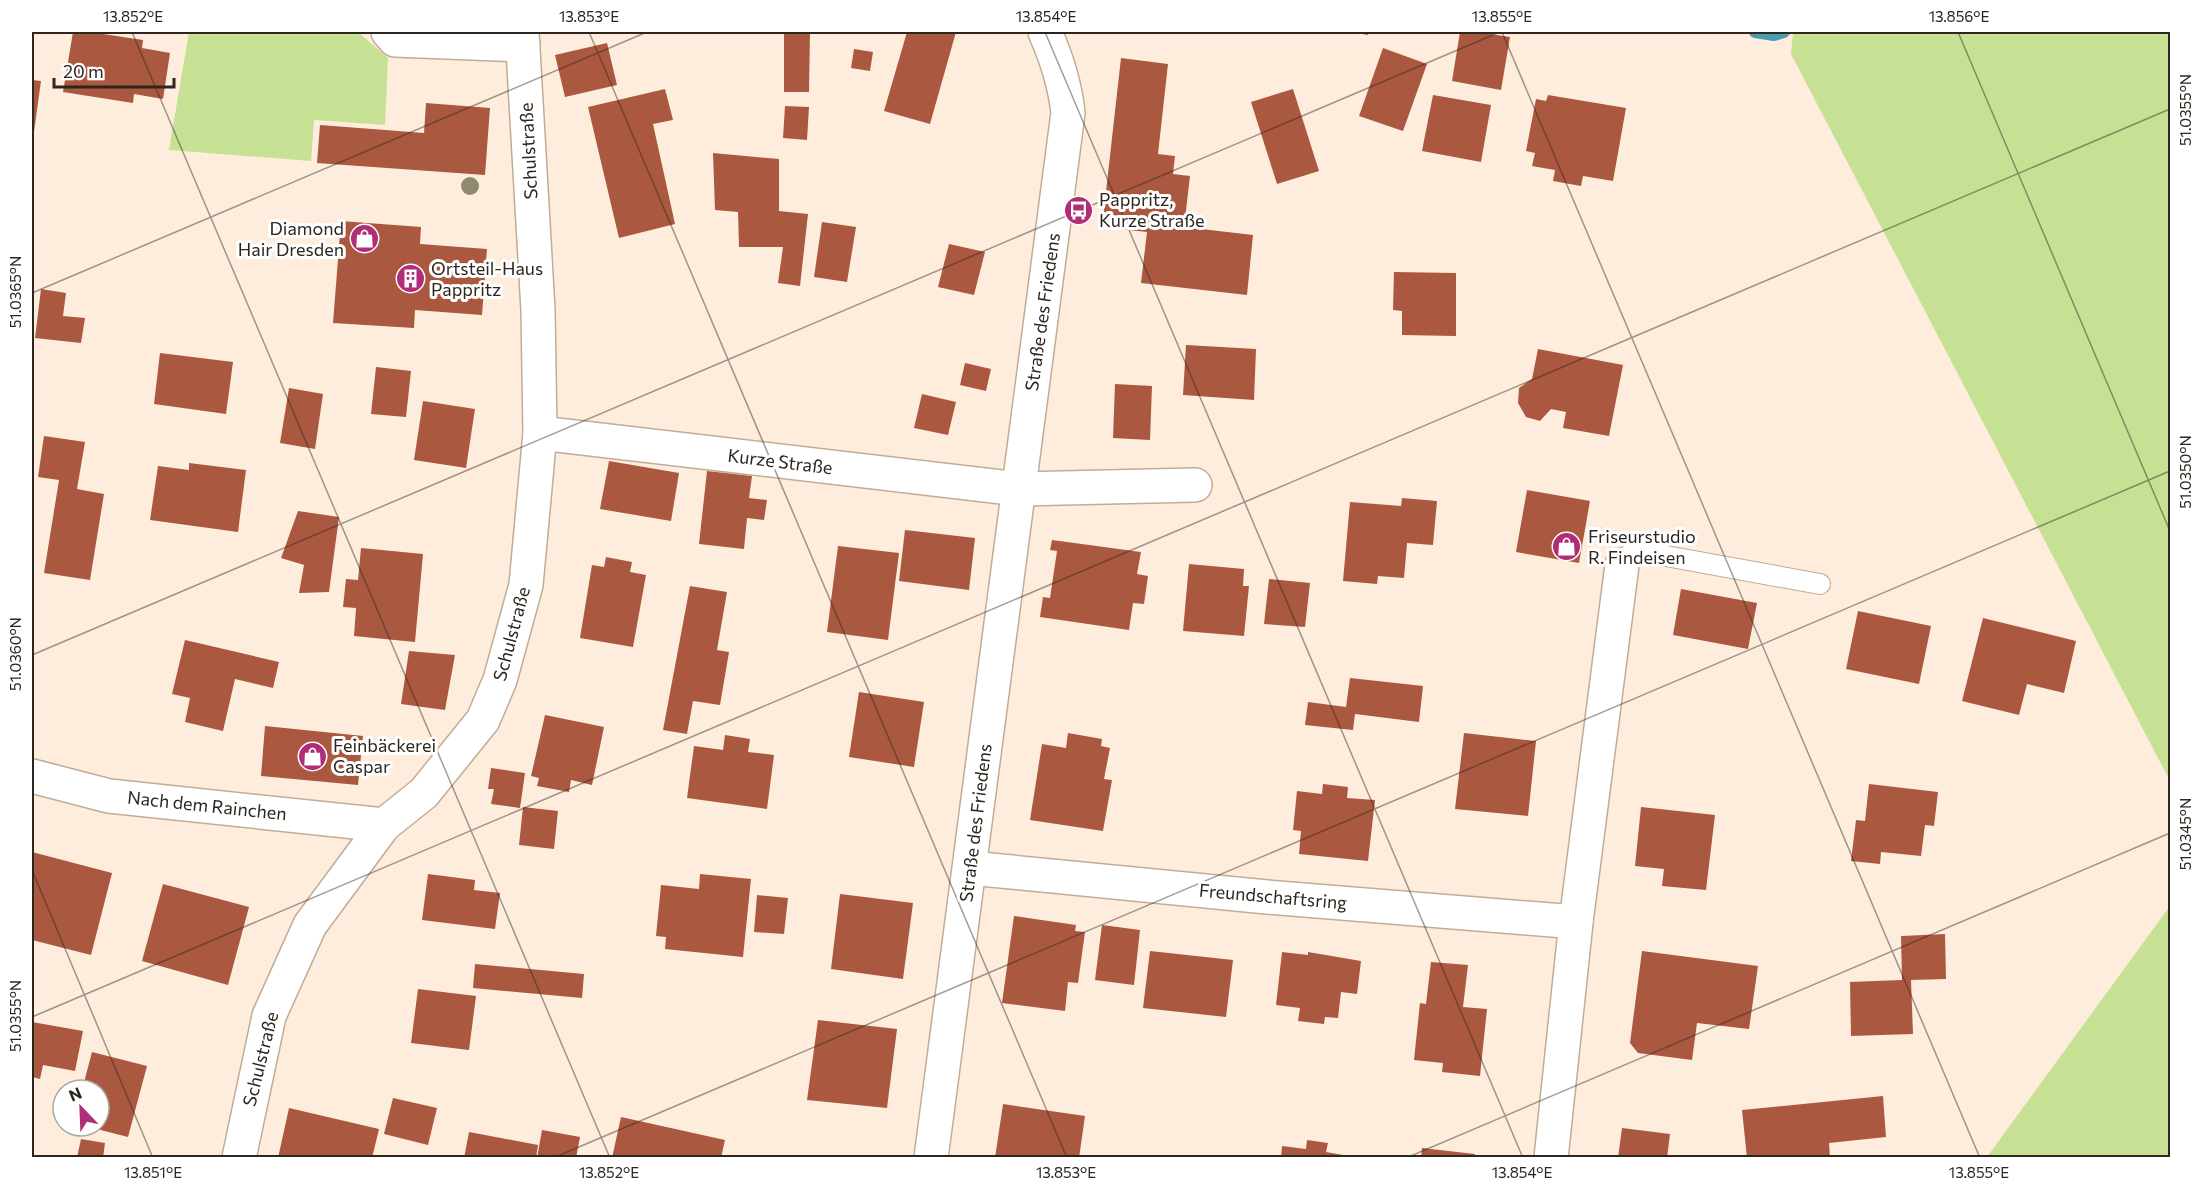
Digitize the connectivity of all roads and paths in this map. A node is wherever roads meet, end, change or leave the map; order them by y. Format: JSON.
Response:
{"nodes":[{"id":1,"x":388,"y":32,"type":"edge"},
{"id":2,"x":1045,"y":32,"type":"edge"},
{"id":3,"x":523,"y":38,"type":"edge"},
{"id":4,"x":540,"y":433,"type":"junction"},
{"id":5,"x":1195,"y":485,"type":"dead end"},
{"id":6,"x":1019,"y":489,"type":"junction"},
{"id":7,"x":1622,"y":565,"type":"joint"},
{"id":8,"x":1820,"y":584,"type":"dead end"},
{"id":9,"x":32,"y":776,"type":"edge"},
{"id":10,"x":384,"y":825,"type":"junction"},
{"id":11,"x":970,"y":868,"type":"junction"},
{"id":12,"x":1576,"y":922,"type":"junction"},
{"id":13,"x":239,"y":1158,"type":"edge"},
{"id":14,"x":931,"y":1158,"type":"edge"},
{"id":15,"x":1551,"y":1158,"type":"edge"}],
"edges":[{"from":1,"to":3,"type":"street"},
{"from":2,"to":6,"type":"street","name":"Straße des Friedens"},
{"from":3,"to":4,"type":"street","name":"Schulstraße"},
{"from":4,"to":6,"type":"street","name":"Kurze Straße"},
{"from":4,"to":10,"type":"street","name":"Schulstraße"},
{"from":5,"to":6,"type":"street"},
{"from":6,"to":11,"type":"street","name":"Straße des Friedens"},
{"from":7,"to":8,"type":"lane"},
{"from":7,"to":12,"type":"street"},
{"from":9,"to":10,"type":"street","name":"Nach dem Rainchen"},
{"from":10,"to":13,"type":"street","name":"Schulstraße"},
{"from":11,"to":12,"type":"street","name":"Freundschaftsring"},
{"from":11,"to":14,"type":"street","name":"Straße des Friedens"},
{"from":12,"to":15,"type":"street"}]}
